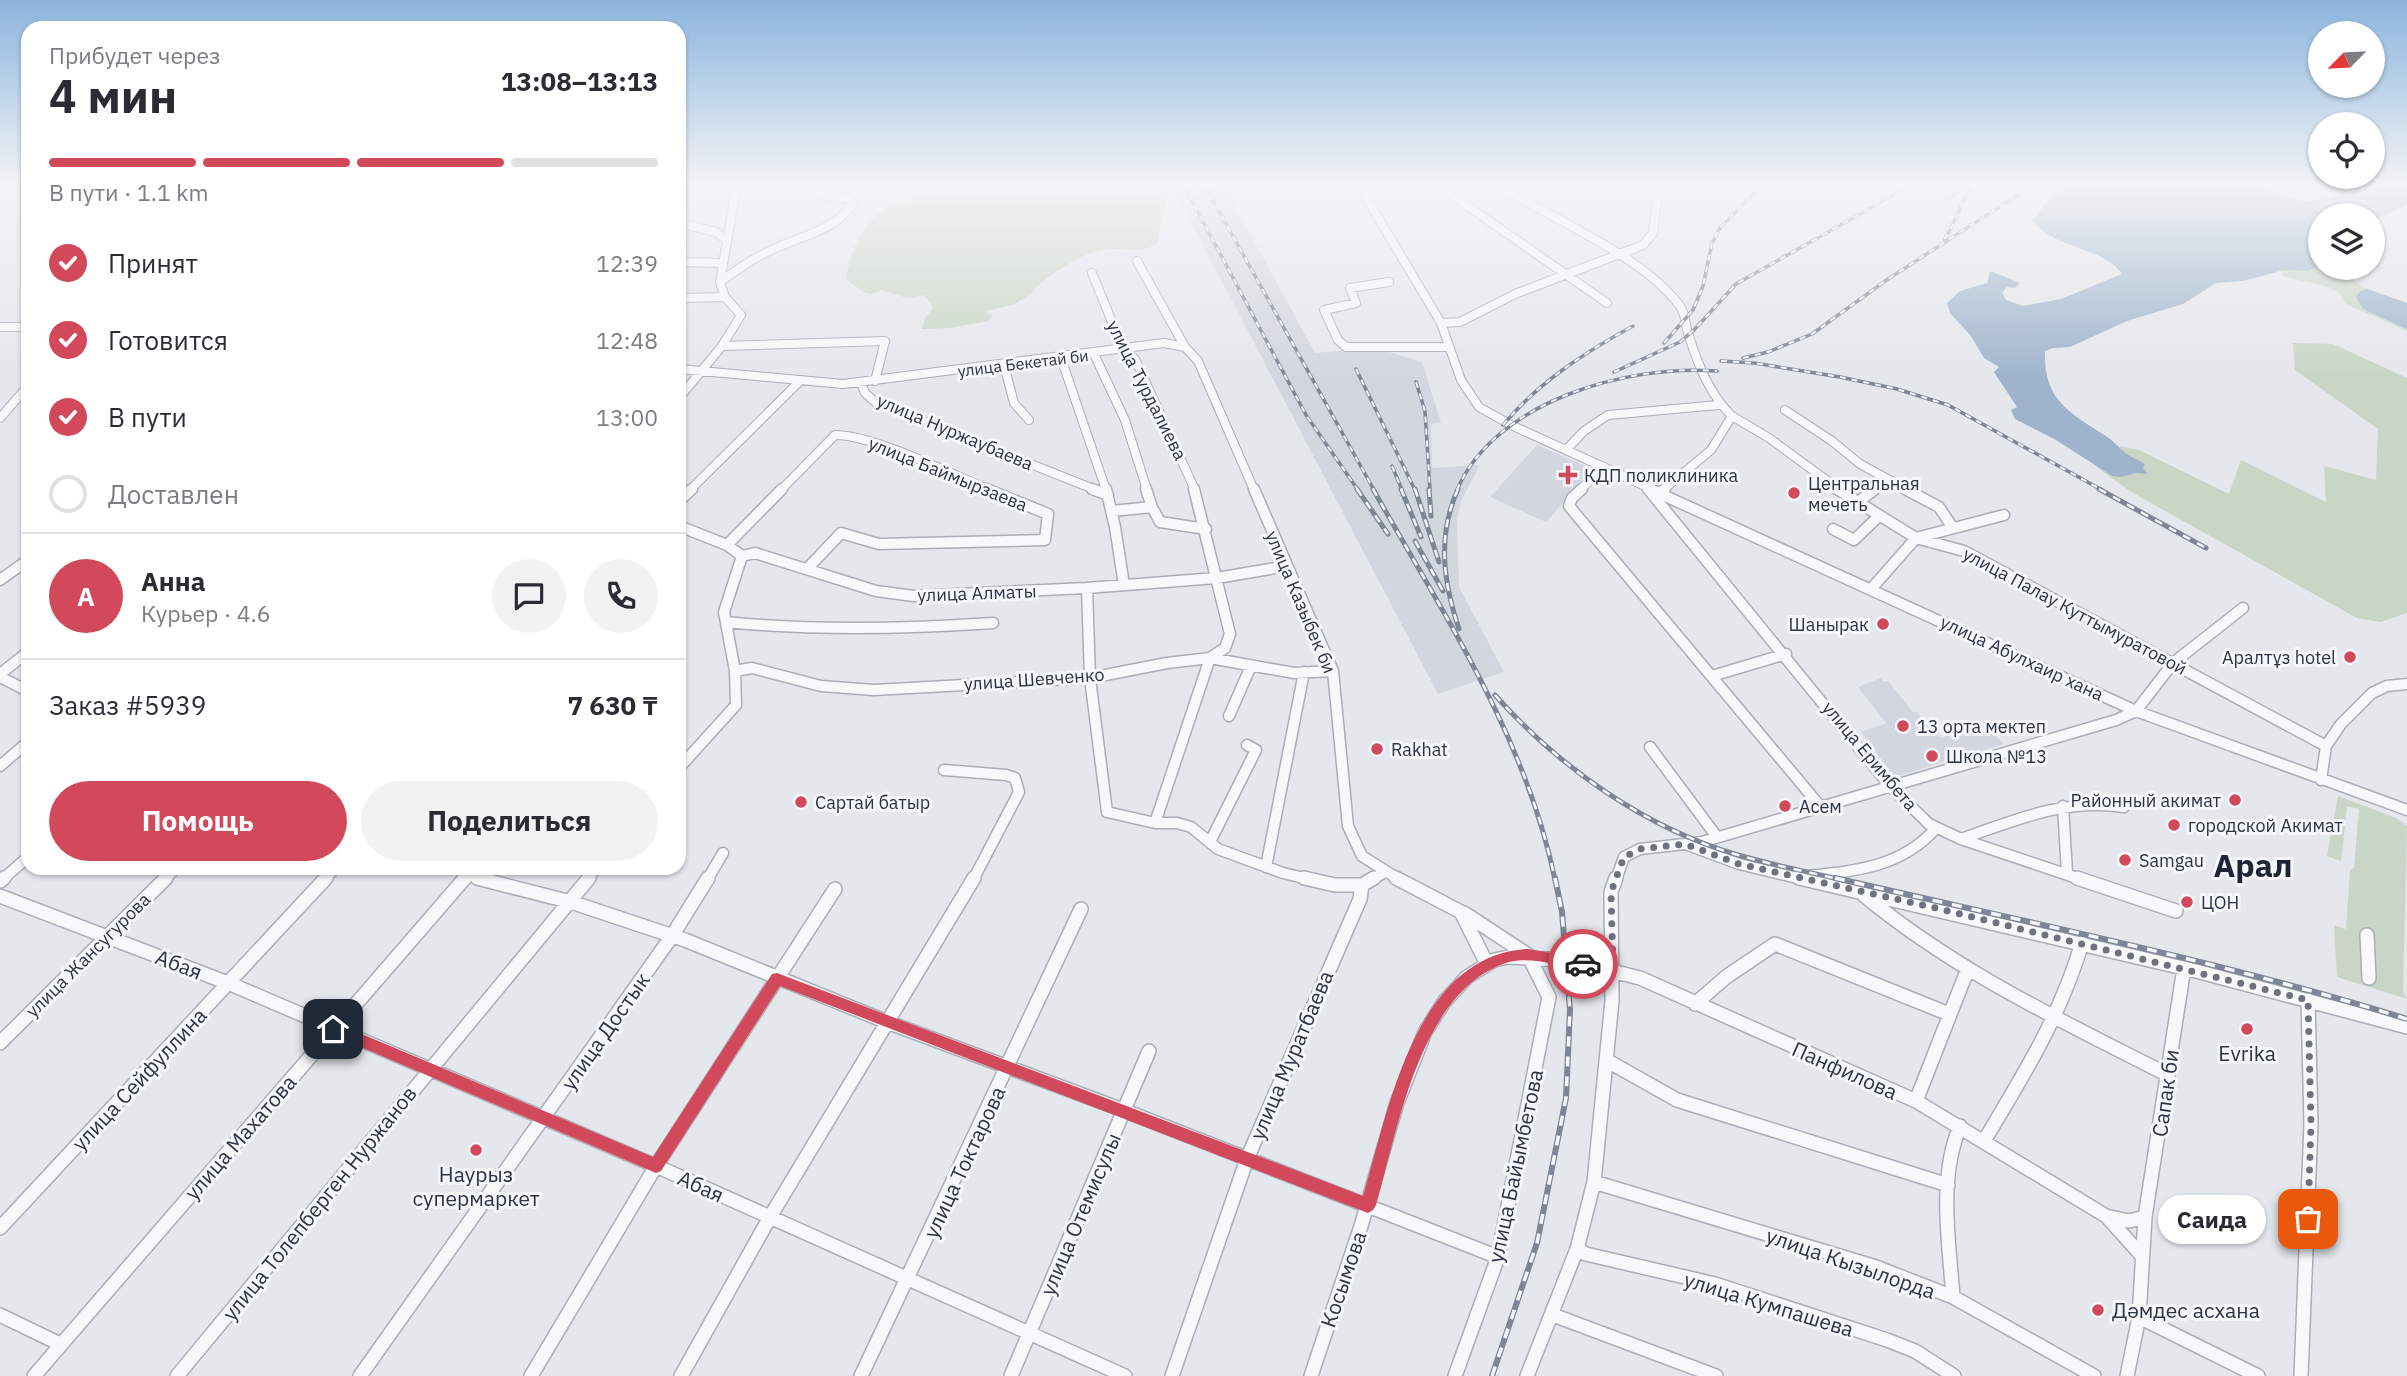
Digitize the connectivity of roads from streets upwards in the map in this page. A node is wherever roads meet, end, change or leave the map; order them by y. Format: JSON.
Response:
{"nodes":[{"id":1,"x":724,"y":248,"type":"edge"},
{"id":2,"x":774,"y":248,"type":"edge"},
{"id":3,"x":1397,"y":248,"type":"edge"},
{"id":4,"x":1531,"y":248,"type":"edge"},
{"id":5,"x":1605,"y":248,"type":"edge"},
{"id":6,"x":1634,"y":248,"type":"edge"},
{"id":7,"x":1618,"y":256,"type":"junction"},
{"id":8,"x":1137,"y":261,"type":"dead end"},
{"id":9,"x":686,"y":262,"type":"edge"},
{"id":10,"x":722,"y":262,"type":"junction"},
{"id":11,"x":1091,"y":273,"type":"dead end"},
{"id":12,"x":1570,"y":275,"type":"junction"},
{"id":13,"x":720,"y":282,"type":"junction"},
{"id":14,"x":1390,"y":282,"type":"dead end"},
{"id":15,"x":725,"y":297,"type":"junction"},
{"id":16,"x":686,"y":298,"type":"edge"},
{"id":17,"x":1606,"y":303,"type":"dead end"},
{"id":18,"x":1441,"y":323,"type":"junction"},
{"id":19,"x":0,"y":327,"type":"edge"},
{"id":20,"x":21,"y":327,"type":"edge"},
{"id":21,"x":722,"y":346,"type":"junction"},
{"id":22,"x":1449,"y":347,"type":"junction"},
{"id":23,"x":1185,"y":348,"type":"junction"},
{"id":24,"x":1123,"y":349,"type":"junction"},
{"id":25,"x":1094,"y":354,"type":"junction"},
{"id":26,"x":1061,"y":358,"type":"junction"},
{"id":27,"x":1004,"y":365,"type":"junction"},
{"id":28,"x":686,"y":370,"type":"edge"},
{"id":29,"x":701,"y":371,"type":"junction"},
{"id":30,"x":800,"y":381,"type":"junction"},
{"id":31,"x":875,"y":381,"type":"junction"},
{"id":32,"x":861,"y":383,"type":"junction"},
{"id":33,"x":686,"y":389,"type":"edge"},
{"id":34,"x":21,"y":394,"type":"edge"},
{"id":35,"x":1718,"y":405,"type":"junction"},
{"id":36,"x":1785,"y":410,"type":"dead end"},
{"id":37,"x":1732,"y":416,"type":"junction"},
{"id":38,"x":0,"y":418,"type":"edge"},
{"id":39,"x":1029,"y":420,"type":"dead end"},
{"id":40,"x":1567,"y":449,"type":"junction"},
{"id":41,"x":1604,"y":467,"type":"junction"},
{"id":42,"x":1887,"y":479,"type":"junction"},
{"id":43,"x":1646,"y":485,"type":"junction"},
{"id":44,"x":1661,"y":492,"type":"junction"},
{"id":45,"x":686,"y":494,"type":"edge"},
{"id":46,"x":1108,"y":495,"type":"junction"},
{"id":47,"x":1857,"y":503,"type":"junction"},
{"id":48,"x":1152,"y":507,"type":"junction"},
{"id":49,"x":1112,"y":511,"type":"junction"},
{"id":50,"x":2004,"y":514,"type":"dead end"},
{"id":51,"x":1879,"y":516,"type":"junction"},
{"id":52,"x":1953,"y":528,"type":"junction"},
{"id":53,"x":686,"y":529,"type":"edge"},
{"id":54,"x":1206,"y":529,"type":"junction"},
{"id":55,"x":1833,"y":529,"type":"dead end"},
{"id":56,"x":1916,"y":538,"type":"junction"},
{"id":57,"x":727,"y":545,"type":"junction"},
{"id":58,"x":741,"y":555,"type":"junction"},
{"id":59,"x":21,"y":565,"type":"edge"},
{"id":60,"x":1287,"y":566,"type":"junction"},
{"id":61,"x":807,"y":569,"type":"junction"},
{"id":62,"x":1217,"y":578,"type":"junction"},
{"id":63,"x":0,"y":580,"type":"edge"},
{"id":64,"x":1124,"y":585,"type":"junction"},
{"id":65,"x":1872,"y":588,"type":"junction"},
{"id":66,"x":1087,"y":589,"type":"junction"},
{"id":67,"x":2243,"y":608,"type":"dead end"},
{"id":68,"x":726,"y":622,"type":"junction"},
{"id":69,"x":993,"y":623,"type":"dead end"},
{"id":70,"x":1786,"y":654,"type":"junction"},
{"id":71,"x":21,"y":658,"type":"edge"},
{"id":72,"x":1210,"y":658,"type":"junction"},
{"id":73,"x":2173,"y":663,"type":"junction"},
{"id":74,"x":1251,"y":666,"type":"junction"},
{"id":75,"x":735,"y":671,"type":"junction"},
{"id":76,"x":1334,"y":671,"type":"junction"},
{"id":77,"x":1304,"y":672,"type":"junction"},
{"id":78,"x":0,"y":675,"type":"edge"},
{"id":79,"x":1712,"y":676,"type":"junction"},
{"id":80,"x":1090,"y":678,"type":"junction"},
{"id":81,"x":2407,"y":684,"type":"edge"},
{"id":82,"x":21,"y":687,"type":"edge"},
{"id":83,"x":2136,"y":711,"type":"junction"},
{"id":84,"x":1229,"y":716,"type":"dead end"},
{"id":85,"x":1247,"y":745,"type":"dead end"},
{"id":86,"x":2326,"y":746,"type":"junction"},
{"id":87,"x":1650,"y":747,"type":"dead end"},
{"id":88,"x":21,"y":748,"type":"edge"},
{"id":89,"x":686,"y":760,"type":"edge"},
{"id":90,"x":0,"y":766,"type":"edge"},
{"id":91,"x":944,"y":770,"type":"dead end"},
{"id":92,"x":2321,"y":780,"type":"junction"},
{"id":93,"x":1890,"y":786,"type":"junction"},
{"id":94,"x":1820,"y":806,"type":"junction"},
{"id":95,"x":2063,"y":806,"type":"junction"},
{"id":96,"x":2124,"y":807,"type":"dead end"},
{"id":97,"x":2407,"y":810,"type":"edge"},
{"id":98,"x":1155,"y":823,"type":"junction"},
{"id":99,"x":1936,"y":828,"type":"junction"},
{"id":100,"x":1717,"y":837,"type":"junction"},
{"id":101,"x":1961,"y":839,"type":"junction"},
{"id":102,"x":1210,"y":842,"type":"junction"},
{"id":103,"x":1685,"y":844,"type":"junction"},
{"id":104,"x":723,"y":853,"type":"dead end"},
{"id":105,"x":21,"y":863,"type":"edge"},
{"id":106,"x":1266,"y":867,"type":"junction"},
{"id":107,"x":1385,"y":872,"type":"junction"},
{"id":108,"x":2067,"y":873,"type":"junction"},
{"id":109,"x":169,"y":875,"type":"edge"},
{"id":110,"x":328,"y":875,"type":"edge"},
{"id":111,"x":462,"y":875,"type":"edge"},
{"id":112,"x":477,"y":875,"type":"edge"},
{"id":113,"x":591,"y":875,"type":"edge"},
{"id":114,"x":1801,"y":877,"type":"junction"},
{"id":115,"x":0,"y":881,"type":"edge"},
{"id":116,"x":1362,"y":885,"type":"junction"},
{"id":117,"x":835,"y":888,"type":"dead end"},
{"id":118,"x":1858,"y":890,"type":"junction"},
{"id":119,"x":0,"y":896,"type":"edge"},
{"id":120,"x":571,"y":902,"type":"junction"},
{"id":121,"x":1081,"y":909,"type":"dead end"},
{"id":122,"x":2176,"y":911,"type":"dead end"},
{"id":123,"x":1461,"y":912,"type":"junction"},
{"id":124,"x":2367,"y":934,"type":"dead end"},
{"id":125,"x":105,"y":936,"type":"junction"},
{"id":126,"x":672,"y":936,"type":"junction"},
{"id":127,"x":2082,"y":943,"type":"junction"},
{"id":128,"x":1528,"y":955,"type":"junction"},
{"id":129,"x":1488,"y":964,"type":"junction"},
{"id":130,"x":2184,"y":968,"type":"junction"},
{"id":131,"x":1613,"y":969,"type":"junction"},
{"id":132,"x":1967,"y":971,"type":"junction"},
{"id":133,"x":2369,"y":978,"type":"dead end"},
{"id":134,"x":777,"y":979,"type":"junction"},
{"id":135,"x":228,"y":983,"type":"junction"},
{"id":136,"x":2308,"y":1000,"type":"junction"},
{"id":137,"x":1695,"y":1004,"type":"junction"},
{"id":138,"x":1949,"y":1014,"type":"junction"},
{"id":139,"x":2056,"y":1017,"type":"junction"},
{"id":140,"x":887,"y":1022,"type":"junction"},
{"id":141,"x":2407,"y":1027,"type":"edge"},
{"id":142,"x":333,"y":1029,"type":"junction"},
{"id":143,"x":0,"y":1043,"type":"edge"},
{"id":144,"x":1149,"y":1051,"type":"dead end"},
{"id":145,"x":1606,"y":1060,"type":"junction"},
{"id":146,"x":1008,"y":1068,"type":"junction"},
{"id":147,"x":429,"y":1070,"type":"junction"},
{"id":148,"x":2168,"y":1075,"type":"junction"},
{"id":149,"x":1916,"y":1101,"type":"junction"},
{"id":150,"x":1123,"y":1110,"type":"junction"},
{"id":151,"x":544,"y":1118,"type":"junction"},
{"id":152,"x":1961,"y":1126,"type":"junction"},
{"id":153,"x":1984,"y":1141,"type":"junction"},
{"id":154,"x":1247,"y":1158,"type":"junction"},
{"id":155,"x":656,"y":1166,"type":"junction"},
{"id":156,"x":1594,"y":1182,"type":"junction"},
{"id":157,"x":1948,"y":1185,"type":"junction"},
{"id":158,"x":1368,"y":1205,"type":"junction"},
{"id":159,"x":2106,"y":1216,"type":"junction"},
{"id":160,"x":770,"y":1217,"type":"junction"},
{"id":161,"x":2145,"y":1217,"type":"junction"},
{"id":162,"x":0,"y":1228,"type":"edge"},
{"id":163,"x":1577,"y":1249,"type":"junction"},
{"id":164,"x":2142,"y":1256,"type":"junction"},
{"id":165,"x":1498,"y":1257,"type":"junction"},
{"id":166,"x":909,"y":1279,"type":"junction"},
{"id":167,"x":1953,"y":1297,"type":"junction"},
{"id":168,"x":0,"y":1315,"type":"edge"},
{"id":169,"x":1553,"y":1315,"type":"junction"},
{"id":170,"x":2139,"y":1317,"type":"junction"},
{"id":171,"x":1030,"y":1334,"type":"junction"},
{"id":172,"x":61,"y":1344,"type":"junction"},
{"id":173,"x":34,"y":1376,"type":"edge"},
{"id":174,"x":177,"y":1376,"type":"edge"},
{"id":175,"x":360,"y":1376,"type":"edge"},
{"id":176,"x":531,"y":1376,"type":"edge"},
{"id":177,"x":681,"y":1376,"type":"edge"},
{"id":178,"x":861,"y":1376,"type":"edge"},
{"id":179,"x":1011,"y":1376,"type":"edge"},
{"id":180,"x":1125,"y":1376,"type":"edge"},
{"id":181,"x":1172,"y":1376,"type":"edge"},
{"id":182,"x":1311,"y":1376,"type":"edge"},
{"id":183,"x":1455,"y":1376,"type":"edge"},
{"id":184,"x":1527,"y":1376,"type":"edge"},
{"id":185,"x":1716,"y":1376,"type":"edge"},
{"id":186,"x":1954,"y":1376,"type":"edge"},
{"id":187,"x":2094,"y":1376,"type":"edge"},
{"id":188,"x":2127,"y":1376,"type":"edge"},
{"id":189,"x":2258,"y":1376,"type":"edge"},
{"id":190,"x":2301,"y":1376,"type":"edge"}],
"edges":[{"from":1,"to":10,"type":"street"},
{"from":2,"to":13,"type":"street"},
{"from":3,"to":18,"type":"street","name":"улица Абулхаир хана"},
{"from":4,"to":12,"type":"street"},
{"from":5,"to":7,"type":"street"},
{"from":6,"to":7,"type":"street"},
{"from":7,"to":12,"type":"street"},
{"from":7,"to":35,"type":"street"},
{"from":8,"to":23,"type":"street","name":"улица Казыбек би"},
{"from":9,"to":10,"type":"street"},
{"from":10,"to":13,"type":"street"},
{"from":11,"to":24,"type":"street","name":"улица Турдалиева"},
{"from":12,"to":17,"type":"street"},
{"from":12,"to":18,"type":"street"},
{"from":13,"to":15,"type":"street"},
{"from":14,"to":22,"type":"street"},
{"from":15,"to":16,"type":"street"},
{"from":15,"to":21,"type":"street"},
{"from":18,"to":22,"type":"street","name":"улица Абулхаир хана"},
{"from":19,"to":20,"type":"street"},
{"from":21,"to":29,"type":"street"},
{"from":21,"to":31,"type":"street"},
{"from":22,"to":40,"type":"street","name":"улица Абулхаир хана"},
{"from":23,"to":24,"type":"street","name":"улица Бекетай би"},
{"from":23,"to":60,"type":"street","name":"улица Казыбек би"},
{"from":24,"to":25,"type":"street","name":"улица Бекетай би"},
{"from":24,"to":54,"type":"street","name":"улица Турдалиева"},
{"from":25,"to":26,"type":"street","name":"улица Бекетай би"},
{"from":25,"to":48,"type":"street"},
{"from":26,"to":27,"type":"street","name":"улица Бекетай би"},
{"from":26,"to":46,"type":"street"},
{"from":27,"to":31,"type":"street","name":"улица Бекетай би"},
{"from":27,"to":39,"type":"street"},
{"from":28,"to":29,"type":"street","name":"улица Нуржаубаева"},
{"from":29,"to":30,"type":"street","name":"улица Нуржаубаева"},
{"from":29,"to":33,"type":"street"},
{"from":30,"to":32,"type":"street","name":"улица Нуржаубаева"},
{"from":30,"to":45,"type":"street"},
{"from":31,"to":32,"type":"street","name":"улица Бекетай би"},
{"from":32,"to":46,"type":"street","name":"улица Нуржаубаева"},
{"from":34,"to":38,"type":"street"},
{"from":35,"to":37,"type":"street","name":"улица Палау Куттымуратовой"},
{"from":35,"to":40,"type":"street"},
{"from":36,"to":42,"type":"street","name":"улица Палау Куттымуратовой"},
{"from":37,"to":44,"type":"street"},
{"from":37,"to":47,"type":"street","name":"улица Палау Куттымуратовой"},
{"from":40,"to":41,"type":"street","name":"улица Абулхаир хана"},
{"from":41,"to":43,"type":"street","name":"улица Абулхаир хана"},
{"from":41,"to":79,"type":"street"},
{"from":42,"to":47,"type":"street"},
{"from":42,"to":52,"type":"street","name":"улица Палау Куттымуратовой"},
{"from":43,"to":44,"type":"street","name":"улица Абулхаир хана"},
{"from":43,"to":70,"type":"street","name":"улица Еримбета"},
{"from":44,"to":65,"type":"street","name":"улица Абулхаир хана"},
{"from":46,"to":49,"type":"street"},
{"from":47,"to":51,"type":"street","name":"улица Палау Куттымуратовой"},
{"from":48,"to":49,"type":"street"},
{"from":48,"to":54,"type":"street"},
{"from":49,"to":64,"type":"street"},
{"from":50,"to":52,"type":"street"},
{"from":51,"to":55,"type":"street"},
{"from":51,"to":56,"type":"street","name":"улица Палау Куттымуратовой"},
{"from":52,"to":56,"type":"street"},
{"from":53,"to":57,"type":"street","name":"улица Алматы"},
{"from":54,"to":62,"type":"street","name":"улица Турдалиева"},
{"from":56,"to":65,"type":"street"},
{"from":56,"to":73,"type":"street","name":"улица Палау Куттымуратовой"},
{"from":57,"to":58,"type":"street","name":"улица Алматы"},
{"from":57,"to":61,"type":"street","name":"улица Баймырзаева"},
{"from":58,"to":61,"type":"street","name":"улица Алматы"},
{"from":58,"to":68,"type":"street"},
{"from":59,"to":63,"type":"street"},
{"from":60,"to":62,"type":"street","name":"улица Алматы"},
{"from":60,"to":76,"type":"street","name":"улица Казыбек би"},
{"from":61,"to":66,"type":"street","name":"улица Алматы"},
{"from":62,"to":64,"type":"street","name":"улица Алматы"},
{"from":62,"to":72,"type":"street","name":"улица Турдалиева"},
{"from":64,"to":66,"type":"street","name":"улица Алматы"},
{"from":65,"to":83,"type":"street","name":"улица Абулхаир хана"},
{"from":66,"to":80,"type":"street"},
{"from":67,"to":73,"type":"street"},
{"from":68,"to":69,"type":"street"},
{"from":68,"to":75,"type":"street"},
{"from":70,"to":79,"type":"street"},
{"from":70,"to":93,"type":"street","name":"улица Еримбета"},
{"from":71,"to":78,"type":"street"},
{"from":72,"to":74,"type":"street","name":"улица Шевченко"},
{"from":72,"to":80,"type":"street","name":"улица Шевченко"},
{"from":72,"to":98,"type":"street","name":"улица Турдалиева"},
{"from":73,"to":83,"type":"street"},
{"from":73,"to":86,"type":"street","name":"улица Палау Куттымуратовой"},
{"from":74,"to":77,"type":"street","name":"улица Шевченко"},
{"from":74,"to":84,"type":"street"},
{"from":75,"to":80,"type":"street","name":"улица Шевченко"},
{"from":75,"to":89,"type":"street"},
{"from":76,"to":77,"type":"street","name":"улица Шевченко"},
{"from":76,"to":107,"type":"street","name":"улица Казыбек би"},
{"from":77,"to":106,"type":"street"},
{"from":78,"to":82,"type":"street"},
{"from":79,"to":94,"type":"street"},
{"from":80,"to":98,"type":"street"},
{"from":81,"to":86,"type":"street"},
{"from":83,"to":92,"type":"street","name":"улица Абулхаир хана"},
{"from":83,"to":93,"type":"street"},
{"from":85,"to":102,"type":"street"},
{"from":86,"to":92,"type":"street"},
{"from":87,"to":100,"type":"street"},
{"from":88,"to":90,"type":"street"},
{"from":91,"to":140,"type":"street"},
{"from":92,"to":97,"type":"street","name":"улица Абулхаир хана"},
{"from":93,"to":94,"type":"street"},
{"from":93,"to":99,"type":"street","name":"улица Еримбета"},
{"from":94,"to":100,"type":"street"},
{"from":95,"to":96,"type":"street"},
{"from":95,"to":101,"type":"street"},
{"from":95,"to":108,"type":"street"},
{"from":98,"to":102,"type":"street"},
{"from":99,"to":101,"type":"street","name":"улица Еримбета"},
{"from":99,"to":114,"type":"street"},
{"from":100,"to":103,"type":"street"},
{"from":101,"to":108,"type":"street","name":"улица Еримбета"},
{"from":102,"to":106,"type":"street"},
{"from":103,"to":114,"type":"street"},
{"from":103,"to":131,"type":"street"},
{"from":104,"to":126,"type":"street","name":"улица Достык"},
{"from":105,"to":115,"type":"street"},
{"from":106,"to":116,"type":"street"},
{"from":107,"to":116,"type":"street"},
{"from":107,"to":123,"type":"street","name":"улица Казыбек би"},
{"from":108,"to":122,"type":"street","name":"улица Еримбета"},
{"from":109,"to":125,"type":"street","name":"улица Жансугурова"},
{"from":110,"to":135,"type":"street","name":"улица Сейфуллина"},
{"from":111,"to":142,"type":"street","name":"улица Махатова"},
{"from":112,"to":120,"type":"street"},
{"from":113,"to":120,"type":"street","name":"улица Толепберген Нуржанов"},
{"from":114,"to":118,"type":"street"},
{"from":116,"to":154,"type":"street","name":"улица Муратбаева"},
{"from":117,"to":134,"type":"street"},
{"from":118,"to":127,"type":"street"},
{"from":118,"to":132,"type":"street"},
{"from":119,"to":125,"type":"street","name":"Абая"},
{"from":120,"to":126,"type":"street"},
{"from":120,"to":147,"type":"street","name":"улица Толепберген Нуржанов"},
{"from":121,"to":146,"type":"street","name":"улица Токтарова"},
{"from":123,"to":128,"type":"street","name":"улица Казыбек би"},
{"from":123,"to":129,"type":"street"},
{"from":124,"to":133,"type":"street"},
{"from":125,"to":135,"type":"street","name":"Абая"},
{"from":125,"to":143,"type":"street","name":"улица Жансугурова"},
{"from":126,"to":134,"type":"street"},
{"from":126,"to":151,"type":"street","name":"улица Достык"},
{"from":127,"to":130,"type":"street"},
{"from":127,"to":139,"type":"street"},
{"from":128,"to":129,"type":"street","name":"Косымова"},
{"from":128,"to":131,"type":"street","name":"Панфилова"},
{"from":128,"to":165,"type":"street","name":"улица Байымбетова"},
{"from":129,"to":158,"type":"street","name":"Косымова"},
{"from":130,"to":136,"type":"street"},
{"from":130,"to":148,"type":"street","name":"Сапак би"},
{"from":131,"to":137,"type":"street","name":"Панфилова"},
{"from":131,"to":145,"type":"street"},
{"from":132,"to":138,"type":"street"},
{"from":132,"to":139,"type":"street"},
{"from":134,"to":140,"type":"street"},
{"from":134,"to":155,"type":"street"},
{"from":135,"to":142,"type":"street","name":"Абая"},
{"from":135,"to":162,"type":"street","name":"улица Сейфуллина"},
{"from":136,"to":141,"type":"street"},
{"from":136,"to":190,"type":"street"},
{"from":137,"to":138,"type":"street"},
{"from":137,"to":149,"type":"street","name":"Панфилова"},
{"from":138,"to":149,"type":"street"},
{"from":139,"to":148,"type":"street"},
{"from":139,"to":153,"type":"street"},
{"from":140,"to":146,"type":"street"},
{"from":140,"to":160,"type":"street"},
{"from":142,"to":147,"type":"street","name":"Абая"},
{"from":142,"to":172,"type":"street","name":"улица Махатова"},
{"from":144,"to":150,"type":"street","name":"улица Отемисулы"},
{"from":145,"to":156,"type":"street"},
{"from":145,"to":157,"type":"street"},
{"from":146,"to":150,"type":"street"},
{"from":146,"to":166,"type":"street","name":"улица Токтарова"},
{"from":147,"to":151,"type":"street","name":"Абая"},
{"from":147,"to":174,"type":"street","name":"улица Толепберген Нуржанов"},
{"from":148,"to":161,"type":"street","name":"Сапак би"},
{"from":149,"to":152,"type":"street","name":"Панфилова"},
{"from":150,"to":154,"type":"street"},
{"from":150,"to":171,"type":"street","name":"улица Отемисулы"},
{"from":151,"to":155,"type":"street","name":"Абая"},
{"from":151,"to":175,"type":"street","name":"улица Достык"},
{"from":152,"to":153,"type":"street","name":"Панфилова"},
{"from":152,"to":157,"type":"street"},
{"from":153,"to":159,"type":"street","name":"Панфилова"},
{"from":154,"to":158,"type":"street"},
{"from":154,"to":181,"type":"street","name":"улица Муратбаева"},
{"from":155,"to":160,"type":"street","name":"Абая"},
{"from":155,"to":176,"type":"street"},
{"from":156,"to":163,"type":"street"},
{"from":156,"to":167,"type":"street","name":"улица Кызылорда"},
{"from":157,"to":167,"type":"street"},
{"from":158,"to":165,"type":"street"},
{"from":158,"to":182,"type":"street","name":"Косымова"},
{"from":159,"to":161,"type":"street","name":"Панфилова"},
{"from":159,"to":164,"type":"street"},
{"from":160,"to":166,"type":"street","name":"Абая"},
{"from":160,"to":177,"type":"street"},
{"from":161,"to":164,"type":"street","name":"Сапак би"},
{"from":163,"to":169,"type":"street"},
{"from":163,"to":186,"type":"street","name":"улица Кумпашева"},
{"from":164,"to":170,"type":"street","name":"Сапак би"},
{"from":165,"to":183,"type":"street","name":"улица Байымбетова"},
{"from":166,"to":171,"type":"street","name":"Абая"},
{"from":166,"to":178,"type":"street","name":"улица Токтарова"},
{"from":167,"to":187,"type":"street","name":"улица Кызылорда"},
{"from":168,"to":172,"type":"street"},
{"from":169,"to":184,"type":"street"},
{"from":169,"to":185,"type":"street"},
{"from":170,"to":188,"type":"street","name":"Сапак би"},
{"from":170,"to":189,"type":"street"},
{"from":171,"to":179,"type":"street","name":"улица Отемисулы"},
{"from":171,"to":180,"type":"street","name":"Абая"},
{"from":172,"to":173,"type":"street","name":"улица Махатова"}]}
